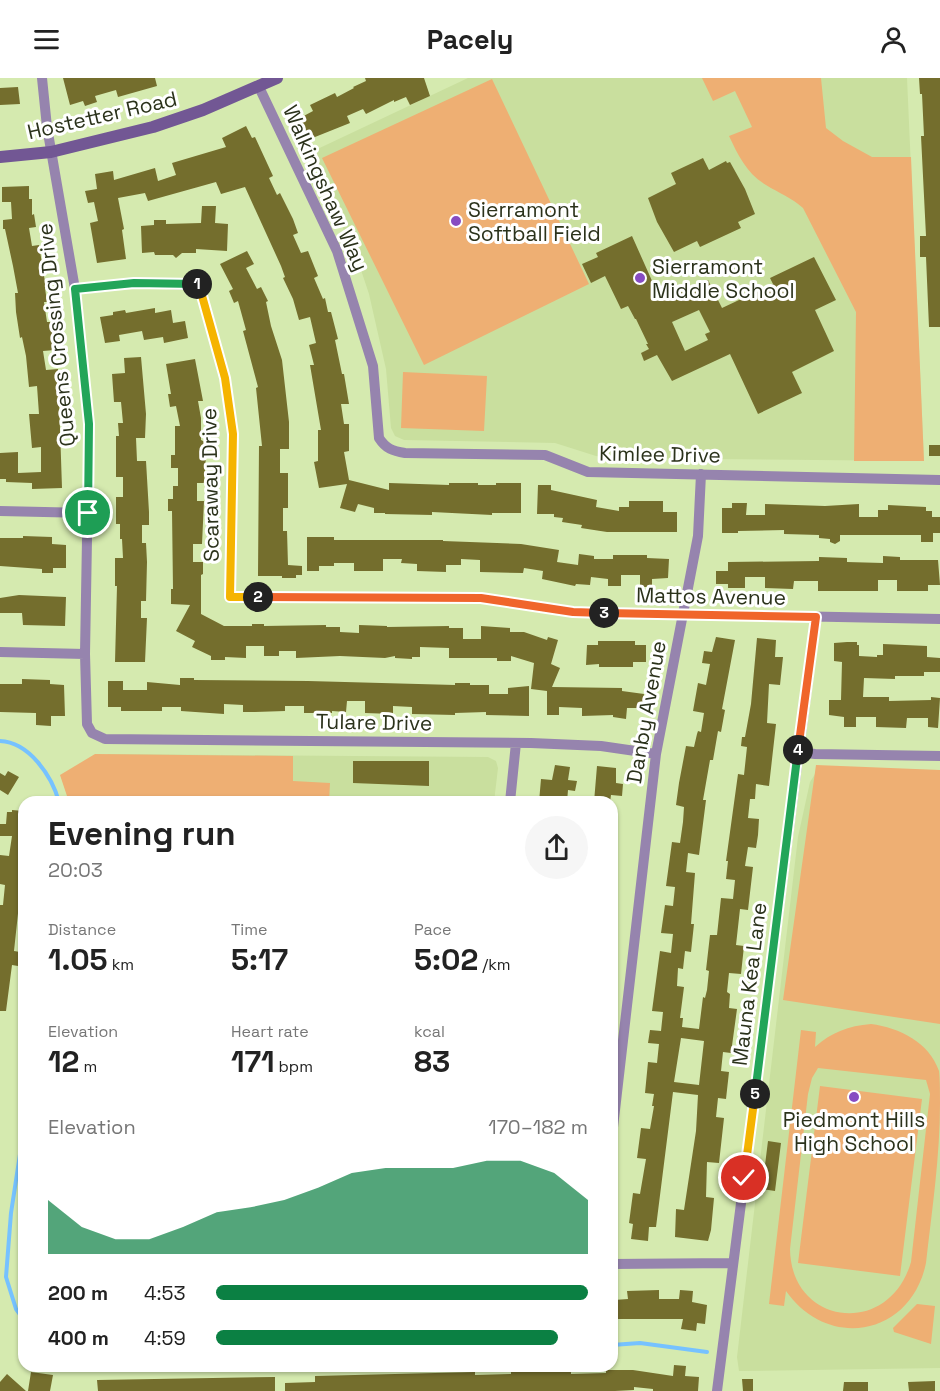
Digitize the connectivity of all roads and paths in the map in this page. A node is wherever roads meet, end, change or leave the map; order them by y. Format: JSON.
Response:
{"nodes":[{"id":1,"x":42,"y":78,"type":"edge"},
{"id":2,"x":277,"y":78,"type":"edge"},
{"id":3,"x":259,"y":87,"type":"junction"},
{"id":4,"x":51,"y":152,"type":"junction"},
{"id":5,"x":0,"y":157,"type":"edge"},
{"id":6,"x":75,"y":289,"type":"junction"},
{"id":7,"x":384,"y":446,"type":"joint"},
{"id":8,"x":701,"y":474,"type":"junction"},
{"id":9,"x":940,"y":480,"type":"edge"},
{"id":10,"x":0,"y":511,"type":"edge"},
{"id":11,"x":88,"y":513,"type":"junction"},
{"id":12,"x":230,"y":597,"type":"joint"},
{"id":13,"x":684,"y":614,"type":"junction"},
{"id":14,"x":816,"y":617,"type":"junction"},
{"id":15,"x":940,"y":619,"type":"edge"},
{"id":16,"x":0,"y":652,"type":"edge"},
{"id":17,"x":85,"y":654,"type":"junction"},
{"id":18,"x":92,"y":733,"type":"joint"},
{"id":19,"x":516,"y":743,"type":"junction"},
{"id":20,"x":798,"y":752,"type":"junction"},
{"id":21,"x":656,"y":754,"type":"junction"},
{"id":22,"x":940,"y":756,"type":"edge"},
{"id":23,"x":511,"y":796,"type":"edge"},
{"id":24,"x":618,"y":1084,"type":"edge"},
{"id":25,"x":733,"y":1263,"type":"junction"},
{"id":26,"x":618,"y":1264,"type":"edge"},
{"id":27,"x":717,"y":1391,"type":"edge"}],
"edges":[{"from":1,"to":4,"type":"street","name":"Queens Crossing Drive"},
{"from":2,"to":3,"type":"main road","name":"Hostetter Road"},
{"from":3,"to":4,"type":"main road","name":"Hostetter Road"},
{"from":3,"to":7,"type":"street","name":"Walkingshaw Way"},
{"from":4,"to":5,"type":"main road","name":"Hostetter Road"},
{"from":4,"to":6,"type":"street","name":"Queens Crossing Drive"},
{"from":6,"to":11,"type":"street","name":"Queens Crossing Drive"},
{"from":6,"to":12,"type":"street","name":"Scaraway Drive"},
{"from":7,"to":8,"type":"street","name":"Kimlee Drive"},
{"from":8,"to":9,"type":"street","name":"Kimlee Drive"},
{"from":8,"to":13,"type":"street","name":"Danby Avenue"},
{"from":10,"to":11,"type":"street"},
{"from":11,"to":17,"type":"street","name":"Queens Crossing Drive"},
{"from":12,"to":13,"type":"street","name":"Mattos Avenue"},
{"from":13,"to":14,"type":"street","name":"Mattos Avenue"},
{"from":13,"to":21,"type":"street","name":"Danby Avenue"},
{"from":14,"to":15,"type":"street","name":"Mattos Avenue"},
{"from":14,"to":20,"type":"street","name":"Mauna Kea Lane"},
{"from":16,"to":17,"type":"street"},
{"from":17,"to":18,"type":"street","name":"Queens Crossing Drive"},
{"from":18,"to":19,"type":"street","name":"Tulare Drive"},
{"from":19,"to":21,"type":"street","name":"Tulare Drive"},
{"from":19,"to":23,"type":"street"},
{"from":20,"to":22,"type":"street"},
{"from":20,"to":25,"type":"street","name":"Mauna Kea Lane"},
{"from":21,"to":24,"type":"street","name":"Danby Avenue"},
{"from":25,"to":26,"type":"street"},
{"from":25,"to":27,"type":"street","name":"Mauna Kea Lane"}]}
